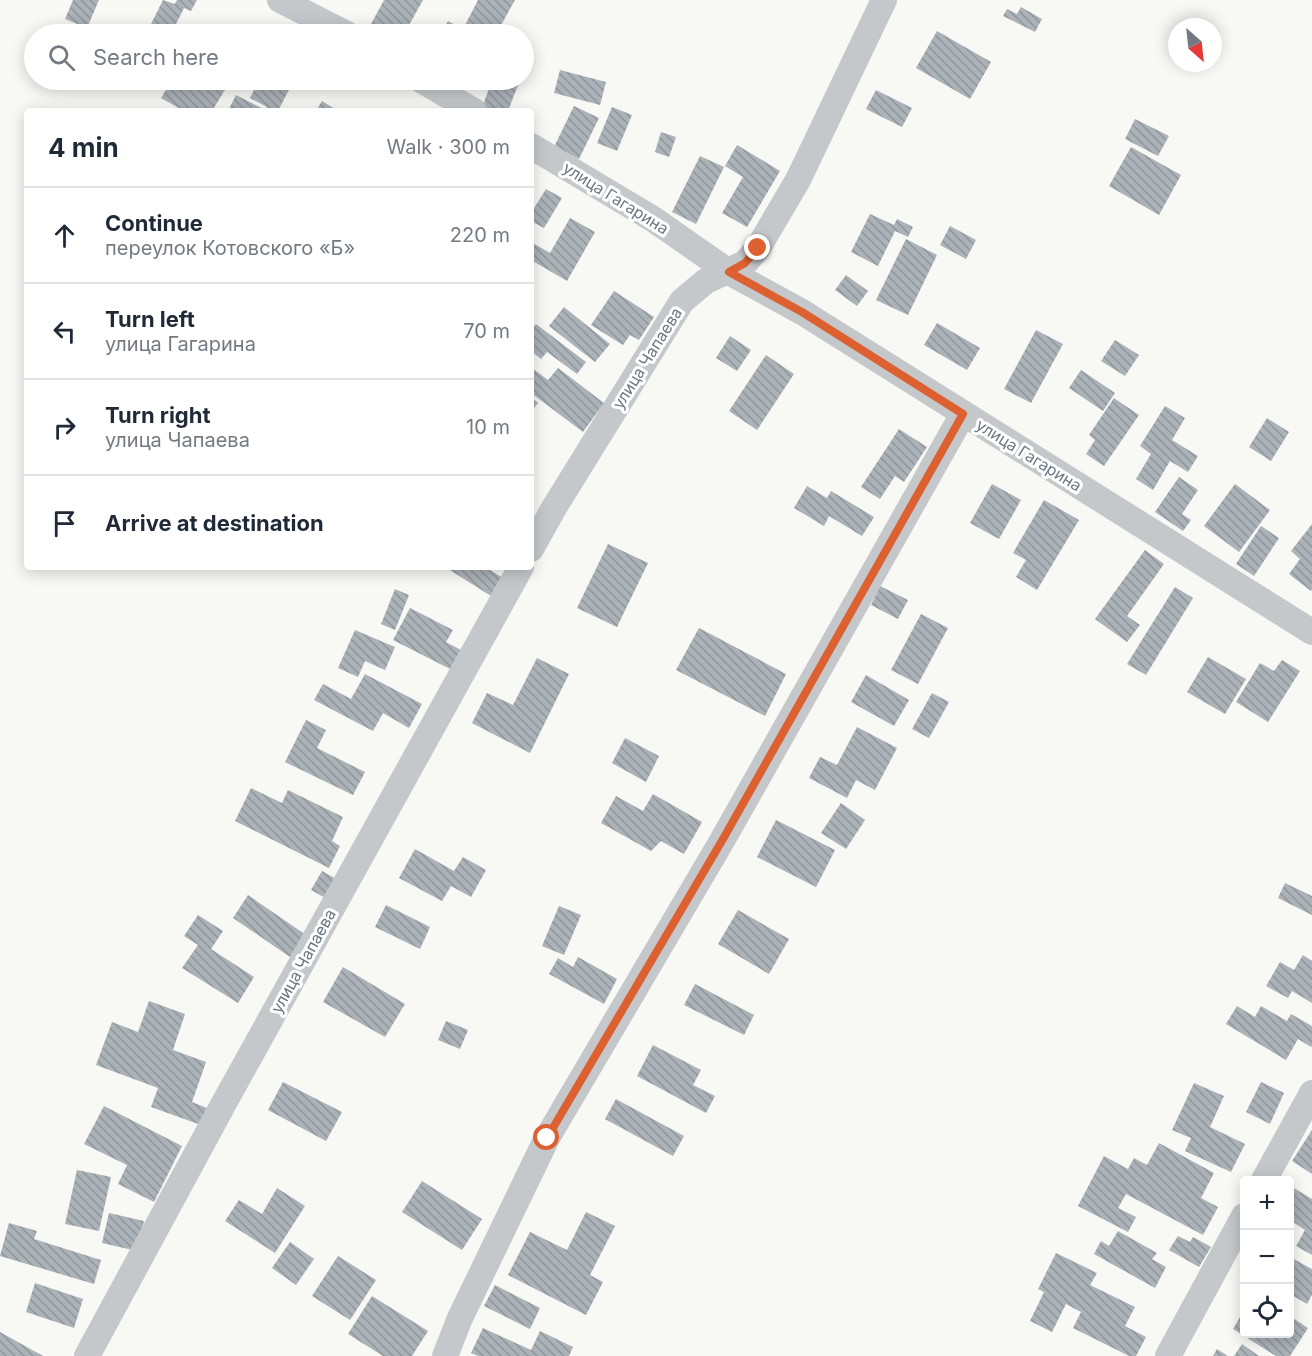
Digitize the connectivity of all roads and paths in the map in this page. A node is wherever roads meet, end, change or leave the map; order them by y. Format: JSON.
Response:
{"nodes":[{"id":1,"x":280,"y":0,"type":"edge"},
{"id":2,"x":884,"y":0,"type":"edge"},
{"id":3,"x":327,"y":24,"type":"edge"},
{"id":4,"x":439,"y":90,"type":"edge"},
{"id":5,"x":469,"y":108,"type":"edge"},
{"id":6,"x":534,"y":148,"type":"edge"},
{"id":7,"x":729,"y":272,"type":"junction"},
{"id":8,"x":963,"y":414,"type":"junction"},
{"id":9,"x":534,"y":544,"type":"edge"},
{"id":10,"x":519,"y":570,"type":"edge"},
{"id":11,"x":1312,"y":632,"type":"edge"},
{"id":12,"x":1312,"y":1093,"type":"edge"},
{"id":13,"x":1266,"y":1176,"type":"edge"},
{"id":14,"x":1240,"y":1225,"type":"edge"},
{"id":15,"x":87,"y":1356,"type":"edge"},
{"id":16,"x":445,"y":1356,"type":"edge"},
{"id":17,"x":1168,"y":1356,"type":"edge"}],
"edges":[{"from":1,"to":3,"type":"street"},
{"from":2,"to":7,"type":"street","name":"улица Чапаева"},
{"from":4,"to":5,"type":"street"},
{"from":6,"to":7,"type":"street","name":"улица Гагарина"},
{"from":7,"to":8,"type":"street","name":"улица Гагарина"},
{"from":7,"to":9,"type":"street","name":"улица Чапаева"},
{"from":8,"to":11,"type":"street","name":"улица Гагарина"},
{"from":8,"to":16,"type":"street"},
{"from":10,"to":15,"type":"street","name":"улица Чапаева"},
{"from":12,"to":13,"type":"street"},
{"from":14,"to":17,"type":"street"}]}
